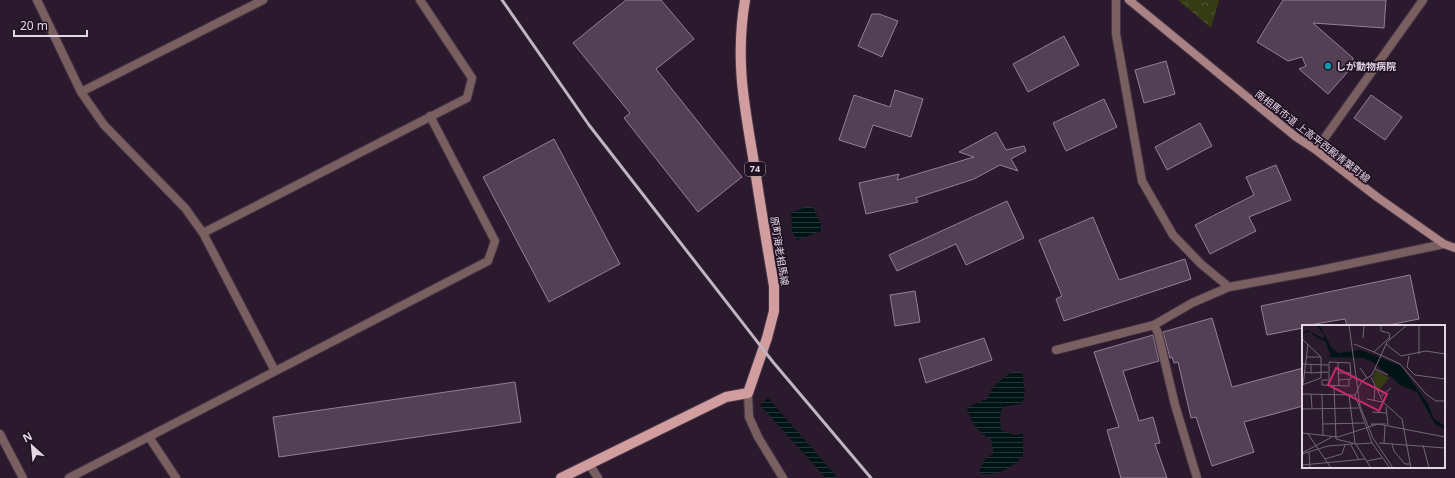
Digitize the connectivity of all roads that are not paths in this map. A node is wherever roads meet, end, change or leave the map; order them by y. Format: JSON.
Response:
{"nodes":[{"id":1,"x":37,"y":0,"type":"edge"},
{"id":2,"x":263,"y":0,"type":"edge"},
{"id":3,"x":420,"y":0,"type":"edge"},
{"id":4,"x":744,"y":0,"type":"edge"},
{"id":5,"x":1116,"y":0,"type":"edge"},
{"id":6,"x":1129,"y":0,"type":"edge"},
{"id":7,"x":1422,"y":0,"type":"edge"},
{"id":8,"x":81,"y":92,"type":"junction"},
{"id":9,"x":430,"y":116,"type":"junction"},
{"id":10,"x":1316,"y":150,"type":"junction"},
{"id":11,"x":203,"y":232,"type":"junction"},
{"id":12,"x":1444,"y":244,"type":"junction"},
{"id":13,"x":1455,"y":248,"type":"edge"},
{"id":14,"x":1229,"y":286,"type":"junction"},
{"id":15,"x":1154,"y":325,"type":"junction"},
{"id":16,"x":1056,"y":350,"type":"dead end"},
{"id":17,"x":274,"y":372,"type":"junction"},
{"id":18,"x":748,"y":393,"type":"junction"},
{"id":19,"x":0,"y":434,"type":"edge"},
{"id":20,"x":149,"y":437,"type":"junction"},
{"id":21,"x":589,"y":464,"type":"junction"},
{"id":22,"x":23,"y":478,"type":"edge"},
{"id":23,"x":69,"y":478,"type":"edge"},
{"id":24,"x":176,"y":478,"type":"edge"},
{"id":25,"x":561,"y":478,"type":"edge"},
{"id":26,"x":598,"y":478,"type":"edge"},
{"id":27,"x":783,"y":478,"type":"edge"},
{"id":28,"x":1197,"y":478,"type":"edge"}],
"edges":[{"from":1,"to":8,"type":"street"},
{"from":2,"to":8,"type":"street"},
{"from":3,"to":9,"type":"street"},
{"from":4,"to":18,"type":"main road","name":"原町海老相馬線","number":"74"},
{"from":5,"to":14,"type":"street"},
{"from":6,"to":10,"type":"street","name":"南相馬市道 上高平西殿青葉町線"},
{"from":7,"to":10,"type":"street"},
{"from":8,"to":11,"type":"street"},
{"from":9,"to":11,"type":"street"},
{"from":9,"to":17,"type":"street"},
{"from":10,"to":12,"type":"street","name":"南相馬市道 上高平西殿青葉町線"},
{"from":11,"to":17,"type":"street"},
{"from":12,"to":13,"type":"street","name":"南相馬市道 上高平西殿青葉町線"},
{"from":12,"to":14,"type":"street"},
{"from":14,"to":15,"type":"street"},
{"from":15,"to":16,"type":"street"},
{"from":15,"to":28,"type":"street"},
{"from":17,"to":20,"type":"street"},
{"from":18,"to":21,"type":"main road"},
{"from":18,"to":27,"type":"street"},
{"from":19,"to":22,"type":"street"},
{"from":20,"to":23,"type":"street"},
{"from":20,"to":24,"type":"street"},
{"from":21,"to":25,"type":"main road"},
{"from":21,"to":26,"type":"street"}]}
